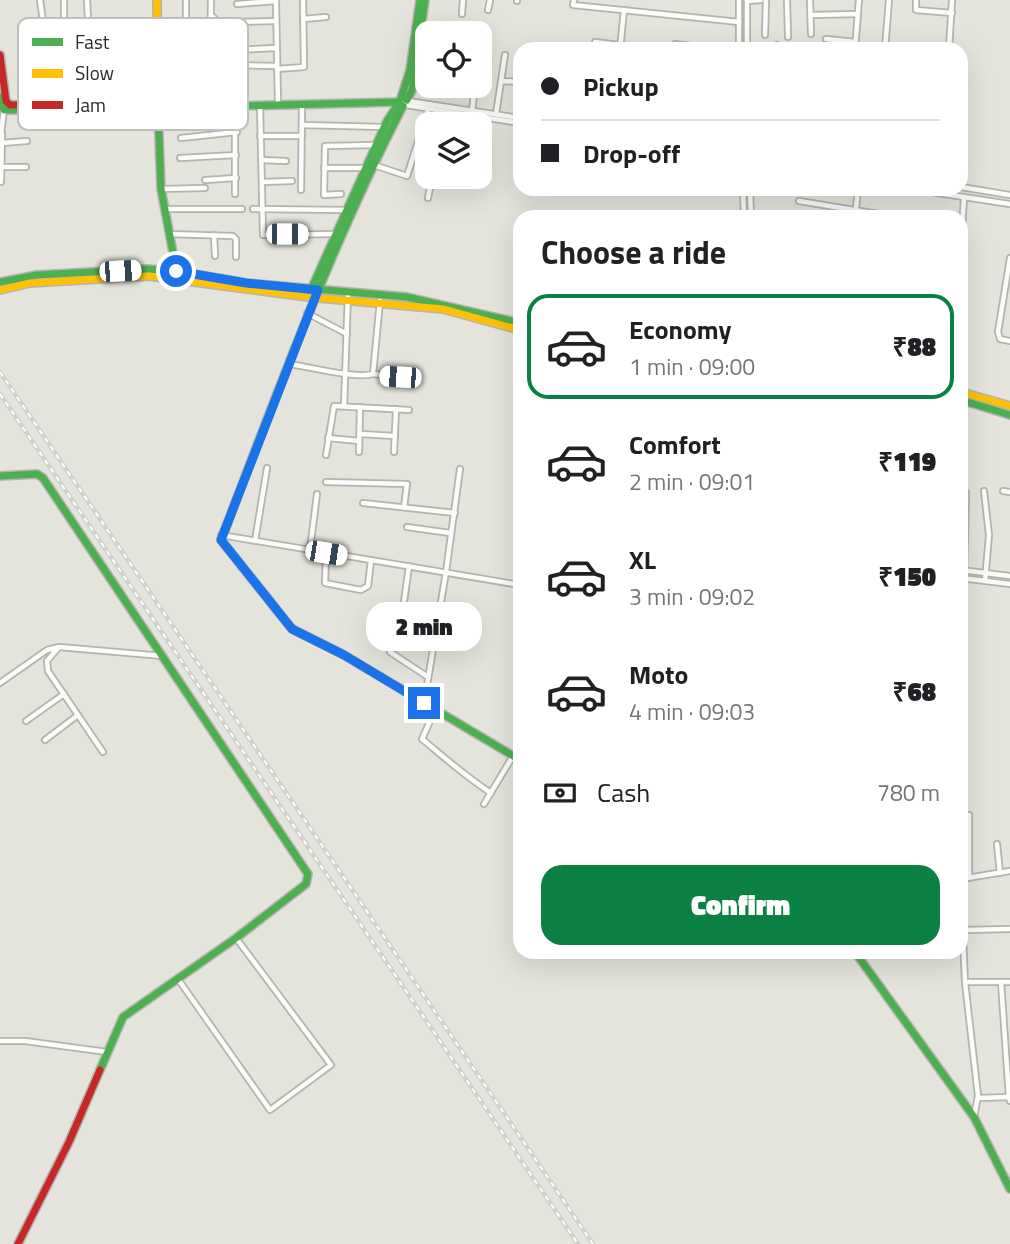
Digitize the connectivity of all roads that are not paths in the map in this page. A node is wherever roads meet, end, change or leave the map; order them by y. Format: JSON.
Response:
{"nodes":[{"id":1,"x":40,"y":0,"type":"edge"},
{"id":2,"x":64,"y":0,"type":"edge"},
{"id":3,"x":86,"y":0,"type":"edge"},
{"id":4,"x":155,"y":0,"type":"edge"},
{"id":5,"x":186,"y":0,"type":"edge"},
{"id":6,"x":211,"y":0,"type":"edge"},
{"id":7,"x":303,"y":0,"type":"edge"},
{"id":8,"x":423,"y":0,"type":"edge"},
{"id":9,"x":463,"y":0,"type":"edge"},
{"id":10,"x":489,"y":0,"type":"edge"},
{"id":11,"x":574,"y":0,"type":"edge"},
{"id":12,"x":738,"y":0,"type":"edge"},
{"id":13,"x":763,"y":0,"type":"edge"},
{"id":14,"x":787,"y":0,"type":"edge"},
{"id":15,"x":810,"y":0,"type":"edge"},
{"id":16,"x":859,"y":0,"type":"edge"},
{"id":17,"x":888,"y":0,"type":"edge"},
{"id":18,"x":916,"y":0,"type":"edge"},
{"id":19,"x":952,"y":0,"type":"edge"},
{"id":20,"x":276,"y":1,"type":"edge"},
{"id":21,"x":747,"y":1,"type":"edge"},
{"id":22,"x":237,"y":4,"type":"dead end"},
{"id":23,"x":488,"y":10,"type":"dead end"},
{"id":24,"x":624,"y":10,"type":"junction"},
{"id":25,"x":952,"y":12,"type":"junction"},
{"id":26,"x":462,"y":14,"type":"dead end"},
{"id":27,"x":858,"y":14,"type":"junction"},
{"id":28,"x":211,"y":15,"type":"junction"},
{"id":29,"x":811,"y":15,"type":"junction"},
{"id":30,"x":326,"y":17,"type":"dead end"},
{"id":31,"x":43,"y":18,"type":"edge"},
{"id":32,"x":64,"y":18,"type":"edge"},
{"id":33,"x":89,"y":18,"type":"edge"},
{"id":34,"x":155,"y":18,"type":"edge"},
{"id":35,"x":156,"y":18,"type":"edge"},
{"id":36,"x":186,"y":18,"type":"edge"},
{"id":37,"x":211,"y":18,"type":"edge"},
{"id":38,"x":214,"y":18,"type":"edge"},
{"id":39,"x":303,"y":19,"type":"junction"},
{"id":40,"x":276,"y":21,"type":"junction"},
{"id":41,"x":248,"y":22,"type":"edge"},
{"id":42,"x":739,"y":22,"type":"junction"},
{"id":43,"x":811,"y":34,"type":"dead end"},
{"id":44,"x":765,"y":35,"type":"dead end"},
{"id":45,"x":788,"y":37,"type":"dead end"},
{"id":46,"x":826,"y":39,"type":"dead end"},
{"id":47,"x":621,"y":42,"type":"edge"},
{"id":48,"x":739,"y":42,"type":"edge"},
{"id":49,"x":747,"y":42,"type":"edge"},
{"id":50,"x":855,"y":42,"type":"joint"},
{"id":51,"x":885,"y":42,"type":"edge"},
{"id":52,"x":950,"y":42,"type":"edge"},
{"id":53,"x":276,"y":48,"type":"junction"},
{"id":54,"x":248,"y":49,"type":"edge"},
{"id":55,"x":0,"y":55,"type":"edge"},
{"id":56,"x":505,"y":55,"type":"dead end"},
{"id":57,"x":248,"y":66,"type":"edge"},
{"id":58,"x":277,"y":68,"type":"junction"},
{"id":59,"x":501,"y":81,"type":"junction"},
{"id":60,"x":513,"y":82,"type":"edge"},
{"id":61,"x":474,"y":98,"type":"edge"},
{"id":62,"x":278,"y":101,"type":"junction"},
{"id":63,"x":248,"y":102,"type":"edge"},
{"id":64,"x":403,"y":102,"type":"junction"},
{"id":65,"x":302,"y":103,"type":"junction"},
{"id":66,"x":2,"y":104,"type":"edge"},
{"id":67,"x":248,"y":104,"type":"edge"},
{"id":68,"x":260,"y":104,"type":"junction"},
{"id":69,"x":428,"y":110,"type":"junction"},
{"id":70,"x":472,"y":111,"type":"junction"},
{"id":71,"x":444,"y":112,"type":"edge"},
{"id":72,"x":496,"y":114,"type":"junction"},
{"id":73,"x":513,"y":117,"type":"edge"},
{"id":74,"x":492,"y":119,"type":"edge"},
{"id":75,"x":513,"y":122,"type":"edge"},
{"id":76,"x":302,"y":125,"type":"junction"},
{"id":77,"x":384,"y":127,"type":"junction"},
{"id":78,"x":157,"y":130,"type":"edge"},
{"id":79,"x":237,"y":132,"type":"joint"},
{"id":80,"x":1,"y":134,"type":"edge"},
{"id":81,"x":260,"y":136,"type":"junction"},
{"id":82,"x":302,"y":136,"type":"junction"},
{"id":83,"x":181,"y":138,"type":"dead end"},
{"id":84,"x":27,"y":141,"type":"dead end"},
{"id":85,"x":2,"y":143,"type":"junction"},
{"id":86,"x":376,"y":145,"type":"junction"},
{"id":87,"x":236,"y":155,"type":"junction"},
{"id":88,"x":1,"y":156,"type":"edge"},
{"id":89,"x":180,"y":158,"type":"dead end"},
{"id":90,"x":261,"y":160,"type":"junction"},
{"id":91,"x":286,"y":160,"type":"dead end"},
{"id":92,"x":369,"y":166,"type":"junction"},
{"id":93,"x":1,"y":167,"type":"edge"},
{"id":94,"x":26,"y":167,"type":"dead end"},
{"id":95,"x":324,"y":168,"type":"junction"},
{"id":96,"x":236,"y":178,"type":"junction"},
{"id":97,"x":205,"y":180,"type":"dead end"},
{"id":98,"x":261,"y":181,"type":"junction"},
{"id":99,"x":292,"y":181,"type":"dead end"},
{"id":100,"x":1,"y":182,"type":"edge"},
{"id":101,"x":161,"y":188,"type":"junction"},
{"id":102,"x":205,"y":188,"type":"dead end"},
{"id":103,"x":968,"y":188,"type":"edge"},
{"id":104,"x":430,"y":189,"type":"edge"},
{"id":105,"x":301,"y":190,"type":"dead end"},
{"id":106,"x":235,"y":194,"type":"dead end"},
{"id":107,"x":341,"y":194,"type":"dead end"},
{"id":108,"x":1010,"y":195,"type":"edge"},
{"id":109,"x":960,"y":196,"type":"edge"},
{"id":110,"x":964,"y":197,"type":"junction"},
{"id":111,"x":428,"y":198,"type":"dead end"},
{"id":112,"x":799,"y":201,"type":"dead end"},
{"id":113,"x":1010,"y":204,"type":"edge"},
{"id":114,"x":164,"y":209,"type":"junction"},
{"id":115,"x":242,"y":209,"type":"dead end"},
{"id":116,"x":253,"y":209,"type":"dead end"},
{"id":117,"x":261,"y":209,"type":"junction"},
{"id":118,"x":351,"y":210,"type":"junction"},
{"id":119,"x":838,"y":210,"type":"edge"},
{"id":120,"x":963,"y":210,"type":"edge"},
{"id":121,"x":169,"y":234,"type":"junction"},
{"id":122,"x":335,"y":234,"type":"junction"},
{"id":123,"x":214,"y":235,"type":"junction"},
{"id":124,"x":215,"y":256,"type":"dead end"},
{"id":125,"x":236,"y":257,"type":"dead end"},
{"id":126,"x":1010,"y":258,"type":"edge"},
{"id":127,"x":148,"y":273,"type":"junction"},
{"id":128,"x":177,"y":274,"type":"junction"},
{"id":129,"x":0,"y":282,"type":"edge"},
{"id":130,"x":0,"y":290,"type":"edge"},
{"id":131,"x":313,"y":294,"type":"junction"},
{"id":132,"x":348,"y":296,"type":"junction"},
{"id":133,"x":380,"y":301,"type":"junction"},
{"id":134,"x":308,"y":311,"type":"junction"},
{"id":135,"x":513,"y":321,"type":"edge"},
{"id":136,"x":513,"y":328,"type":"edge"},
{"id":137,"x":346,"y":334,"type":"junction"},
{"id":138,"x":1010,"y":341,"type":"edge"},
{"id":139,"x":289,"y":364,"type":"junction"},
{"id":140,"x":344,"y":372,"type":"junction"},
{"id":141,"x":373,"y":374,"type":"junction"},
{"id":142,"x":400,"y":377,"type":"dead end"},
{"id":143,"x":968,"y":394,"type":"edge"},
{"id":144,"x":968,"y":402,"type":"edge"},
{"id":145,"x":344,"y":406,"type":"junction"},
{"id":146,"x":1010,"y":406,"type":"edge"},
{"id":147,"x":360,"y":407,"type":"junction"},
{"id":148,"x":396,"y":409,"type":"junction"},
{"id":149,"x":409,"y":410,"type":"dead end"},
{"id":150,"x":1010,"y":415,"type":"edge"},
{"id":151,"x":395,"y":436,"type":"junction"},
{"id":152,"x":360,"y":438,"type":"junction"},
{"id":153,"x":328,"y":439,"type":"junction"},
{"id":154,"x":359,"y":452,"type":"dead end"},
{"id":155,"x":394,"y":452,"type":"dead end"},
{"id":156,"x":326,"y":455,"type":"dead end"},
{"id":157,"x":267,"y":468,"type":"dead end"},
{"id":158,"x":460,"y":469,"type":"dead end"},
{"id":159,"x":0,"y":476,"type":"edge"},
{"id":160,"x":326,"y":482,"type":"dead end"},
{"id":161,"x":984,"y":491,"type":"dead end"},
{"id":162,"x":1003,"y":491,"type":"dead end"},
{"id":163,"x":1010,"y":492,"type":"edge"},
{"id":164,"x":317,"y":494,"type":"dead end"},
{"id":165,"x":363,"y":503,"type":"dead end"},
{"id":166,"x":404,"y":507,"type":"junction"},
{"id":167,"x":455,"y":513,"type":"junction"},
{"id":168,"x":407,"y":527,"type":"dead end"},
{"id":169,"x":450,"y":533,"type":"junction"},
{"id":170,"x":221,"y":535,"type":"junction"},
{"id":171,"x":255,"y":541,"type":"junction"},
{"id":172,"x":310,"y":550,"type":"junction"},
{"id":173,"x":326,"y":553,"type":"junction"},
{"id":174,"x":371,"y":560,"type":"junction"},
{"id":175,"x":409,"y":566,"type":"junction"},
{"id":176,"x":968,"y":571,"type":"edge"},
{"id":177,"x":446,"y":572,"type":"junction"},
{"id":178,"x":986,"y":574,"type":"junction"},
{"id":179,"x":1010,"y":576,"type":"edge"},
{"id":180,"x":968,"y":579,"type":"edge"},
{"id":181,"x":985,"y":581,"type":"junction"},
{"id":182,"x":513,"y":583,"type":"edge"},
{"id":183,"x":1010,"y":584,"type":"edge"},
{"id":184,"x":400,"y":630,"type":"dead end"},
{"id":185,"x":59,"y":646,"type":"junction"},
{"id":186,"x":390,"y":652,"type":"dead end"},
{"id":187,"x":163,"y":656,"type":"junction"},
{"id":188,"x":428,"y":677,"type":"junction"},
{"id":189,"x":0,"y":683,"type":"edge"},
{"id":190,"x":64,"y":694,"type":"junction"},
{"id":191,"x":424,"y":703,"type":"junction"},
{"id":192,"x":435,"y":709,"type":"junction"},
{"id":193,"x":78,"y":715,"type":"junction"},
{"id":194,"x":26,"y":721,"type":"dead end"},
{"id":195,"x":45,"y":740,"type":"dead end"},
{"id":196,"x":103,"y":752,"type":"dead end"},
{"id":197,"x":513,"y":756,"type":"edge"},
{"id":198,"x":513,"y":763,"type":"edge"},
{"id":199,"x":491,"y":793,"type":"junction"},
{"id":200,"x":484,"y":804,"type":"dead end"},
{"id":201,"x":969,"y":815,"type":"dead end"},
{"id":202,"x":997,"y":844,"type":"dead end"},
{"id":203,"x":1010,"y":871,"type":"edge"},
{"id":204,"x":1000,"y":873,"type":"junction"},
{"id":205,"x":969,"y":878,"type":"joint"},
{"id":206,"x":1010,"y":929,"type":"edge"},
{"id":207,"x":968,"y":932,"type":"edge"},
{"id":208,"x":236,"y":938,"type":"junction"},
{"id":209,"x":860,"y":959,"type":"edge"},
{"id":210,"x":963,"y":959,"type":"edge"},
{"id":211,"x":178,"y":979,"type":"junction"},
{"id":212,"x":965,"y":982,"type":"junction"},
{"id":213,"x":1001,"y":982,"type":"junction"},
{"id":214,"x":1010,"y":982,"type":"edge"},
{"id":215,"x":0,"y":1041,"type":"edge"},
{"id":216,"x":107,"y":1052,"type":"junction"},
{"id":217,"x":978,"y":1098,"type":"junction"},
{"id":218,"x":1009,"y":1099,"type":"edge"},
{"id":219,"x":974,"y":1117,"type":"junction"},
{"id":220,"x":1010,"y":1189,"type":"edge"},
{"id":221,"x":18,"y":1244,"type":"edge"}],
"edges":[{"from":1,"to":31,"type":"street"},
{"from":2,"to":32,"type":"street"},
{"from":3,"to":33,"type":"street"},
{"from":4,"to":34,"type":"street"},
{"from":4,"to":35,"type":"street"},
{"from":5,"to":36,"type":"street"},
{"from":6,"to":28,"type":"street"},
{"from":7,"to":39,"type":"street"},
{"from":8,"to":64,"type":"street"},
{"from":9,"to":26,"type":"street"},
{"from":10,"to":23,"type":"street"},
{"from":11,"to":24,"type":"street"},
{"from":12,"to":42,"type":"street"},
{"from":13,"to":21,"type":"street"},
{"from":13,"to":44,"type":"street"},
{"from":14,"to":45,"type":"street"},
{"from":15,"to":29,"type":"street"},
{"from":16,"to":27,"type":"street"},
{"from":17,"to":51,"type":"street"},
{"from":18,"to":25,"type":"street"},
{"from":19,"to":25,"type":"street"},
{"from":20,"to":22,"type":"street"},
{"from":20,"to":40,"type":"street"},
{"from":21,"to":49,"type":"street"},
{"from":24,"to":42,"type":"street"},
{"from":24,"to":47,"type":"street"},
{"from":25,"to":52,"type":"street"},
{"from":27,"to":29,"type":"street"},
{"from":27,"to":50,"type":"street"},
{"from":28,"to":37,"type":"street"},
{"from":28,"to":38,"type":"street"},
{"from":29,"to":43,"type":"street"},
{"from":30,"to":39,"type":"street"},
{"from":39,"to":58,"type":"street"},
{"from":40,"to":41,"type":"street"},
{"from":40,"to":53,"type":"street"},
{"from":42,"to":48,"type":"street"},
{"from":46,"to":50,"type":"street"},
{"from":53,"to":54,"type":"street"},
{"from":53,"to":58,"type":"street"},
{"from":55,"to":66,"type":"street"},
{"from":56,"to":59,"type":"street"},
{"from":57,"to":58,"type":"street"},
{"from":58,"to":62,"type":"street"},
{"from":59,"to":60,"type":"street"},
{"from":59,"to":72,"type":"street"},
{"from":61,"to":70,"type":"street"},
{"from":62,"to":63,"type":"street"},
{"from":62,"to":64,"type":"street"},
{"from":62,"to":65,"type":"street"},
{"from":62,"to":68,"type":"street"},
{"from":64,"to":65,"type":"street"},
{"from":64,"to":69,"type":"street"},
{"from":64,"to":70,"type":"street"},
{"from":64,"to":77,"type":"street"},
{"from":64,"to":92,"type":"street"},
{"from":65,"to":76,"type":"street"},
{"from":66,"to":80,"type":"street"},
{"from":67,"to":68,"type":"street"},
{"from":68,"to":81,"type":"street"},
{"from":69,"to":71,"type":"street"},
{"from":69,"to":92,"type":"street"},
{"from":70,"to":72,"type":"street"},
{"from":72,"to":73,"type":"street"},
{"from":74,"to":75,"type":"street"},
{"from":76,"to":77,"type":"street"},
{"from":76,"to":82,"type":"street"},
{"from":77,"to":86,"type":"street"},
{"from":78,"to":101,"type":"street"},
{"from":79,"to":83,"type":"street"},
{"from":79,"to":87,"type":"street"},
{"from":80,"to":85,"type":"street"},
{"from":81,"to":82,"type":"street"},
{"from":81,"to":90,"type":"street"},
{"from":82,"to":105,"type":"street"},
{"from":84,"to":85,"type":"street"},
{"from":85,"to":88,"type":"street"},
{"from":86,"to":92,"type":"street"},
{"from":86,"to":95,"type":"street"},
{"from":87,"to":89,"type":"street"},
{"from":87,"to":96,"type":"street"},
{"from":88,"to":93,"type":"street"},
{"from":90,"to":91,"type":"street"},
{"from":90,"to":98,"type":"street"},
{"from":92,"to":95,"type":"street"},
{"from":92,"to":118,"type":"street"},
{"from":93,"to":94,"type":"street"},
{"from":93,"to":100,"type":"street"},
{"from":95,"to":107,"type":"street"},
{"from":96,"to":97,"type":"street"},
{"from":96,"to":106,"type":"street"},
{"from":98,"to":99,"type":"street"},
{"from":98,"to":117,"type":"street"},
{"from":101,"to":102,"type":"street"},
{"from":101,"to":114,"type":"street"},
{"from":103,"to":108,"type":"street"},
{"from":104,"to":111,"type":"street"},
{"from":109,"to":110,"type":"street"},
{"from":110,"to":113,"type":"street"},
{"from":110,"to":120,"type":"street"},
{"from":112,"to":119,"type":"street"},
{"from":114,"to":115,"type":"street"},
{"from":114,"to":121,"type":"street"},
{"from":116,"to":117,"type":"street"},
{"from":117,"to":118,"type":"street"},
{"from":117,"to":122,"type":"street"},
{"from":118,"to":122,"type":"street"},
{"from":118,"to":131,"type":"street"},
{"from":121,"to":123,"type":"street"},
{"from":121,"to":128,"type":"street"},
{"from":122,"to":131,"type":"street"},
{"from":123,"to":124,"type":"street"},
{"from":123,"to":125,"type":"street"},
{"from":126,"to":138,"type":"street"},
{"from":127,"to":128,"type":"street"},
{"from":127,"to":129,"type":"street"},
{"from":127,"to":130,"type":"street"},
{"from":128,"to":131,"type":"street"},
{"from":131,"to":132,"type":"street"},
{"from":131,"to":134,"type":"street"},
{"from":132,"to":133,"type":"street"},
{"from":132,"to":135,"type":"street"},
{"from":132,"to":137,"type":"street"},
{"from":133,"to":136,"type":"street"},
{"from":133,"to":141,"type":"street"},
{"from":134,"to":137,"type":"street"},
{"from":134,"to":139,"type":"street"},
{"from":137,"to":140,"type":"street"},
{"from":139,"to":140,"type":"street"},
{"from":139,"to":170,"type":"street"},
{"from":140,"to":141,"type":"street"},
{"from":140,"to":145,"type":"street"},
{"from":141,"to":142,"type":"street"},
{"from":143,"to":146,"type":"street"},
{"from":144,"to":150,"type":"street"},
{"from":145,"to":147,"type":"street"},
{"from":145,"to":153,"type":"street"},
{"from":147,"to":148,"type":"street"},
{"from":147,"to":152,"type":"street"},
{"from":148,"to":149,"type":"street"},
{"from":148,"to":151,"type":"street"},
{"from":151,"to":152,"type":"street"},
{"from":151,"to":155,"type":"street"},
{"from":152,"to":153,"type":"street"},
{"from":152,"to":154,"type":"street"},
{"from":153,"to":156,"type":"street"},
{"from":157,"to":171,"type":"street"},
{"from":158,"to":167,"type":"street"},
{"from":159,"to":187,"type":"street"},
{"from":160,"to":166,"type":"street"},
{"from":161,"to":178,"type":"street"},
{"from":162,"to":163,"type":"street"},
{"from":164,"to":172,"type":"street"},
{"from":165,"to":166,"type":"street"},
{"from":166,"to":167,"type":"street"},
{"from":167,"to":169,"type":"street"},
{"from":168,"to":169,"type":"street"},
{"from":169,"to":177,"type":"street"},
{"from":170,"to":171,"type":"street"},
{"from":170,"to":191,"type":"street"},
{"from":171,"to":172,"type":"street"},
{"from":172,"to":173,"type":"street"},
{"from":173,"to":174,"type":"street"},
{"from":173,"to":174,"type":"street"},
{"from":174,"to":175,"type":"street"},
{"from":175,"to":177,"type":"street"},
{"from":175,"to":184,"type":"street"},
{"from":176,"to":178,"type":"street"},
{"from":177,"to":182,"type":"street"},
{"from":177,"to":188,"type":"street"},
{"from":178,"to":179,"type":"street"},
{"from":178,"to":181,"type":"street"},
{"from":180,"to":181,"type":"street"},
{"from":181,"to":183,"type":"street"},
{"from":185,"to":187,"type":"street"},
{"from":185,"to":189,"type":"street"},
{"from":185,"to":190,"type":"street"},
{"from":186,"to":188,"type":"street"},
{"from":187,"to":208,"type":"street"},
{"from":188,"to":191,"type":"street"},
{"from":190,"to":193,"type":"street"},
{"from":190,"to":194,"type":"street"},
{"from":191,"to":192,"type":"street"},
{"from":192,"to":197,"type":"street"},
{"from":192,"to":199,"type":"street"},
{"from":193,"to":195,"type":"street"},
{"from":193,"to":196,"type":"street"},
{"from":198,"to":199,"type":"street"},
{"from":199,"to":200,"type":"street"},
{"from":201,"to":205,"type":"street"},
{"from":202,"to":204,"type":"street"},
{"from":203,"to":204,"type":"street"},
{"from":204,"to":205,"type":"street"},
{"from":206,"to":207,"type":"street"},
{"from":208,"to":211,"type":"street"},
{"from":208,"to":211,"type":"street"},
{"from":209,"to":219,"type":"street"},
{"from":210,"to":212,"type":"street"},
{"from":211,"to":216,"type":"street"},
{"from":212,"to":213,"type":"street"},
{"from":212,"to":217,"type":"street"},
{"from":213,"to":214,"type":"street"},
{"from":213,"to":218,"type":"street"},
{"from":215,"to":216,"type":"street"},
{"from":216,"to":221,"type":"street"},
{"from":217,"to":218,"type":"street"},
{"from":217,"to":219,"type":"street"},
{"from":219,"to":220,"type":"street"}]}
